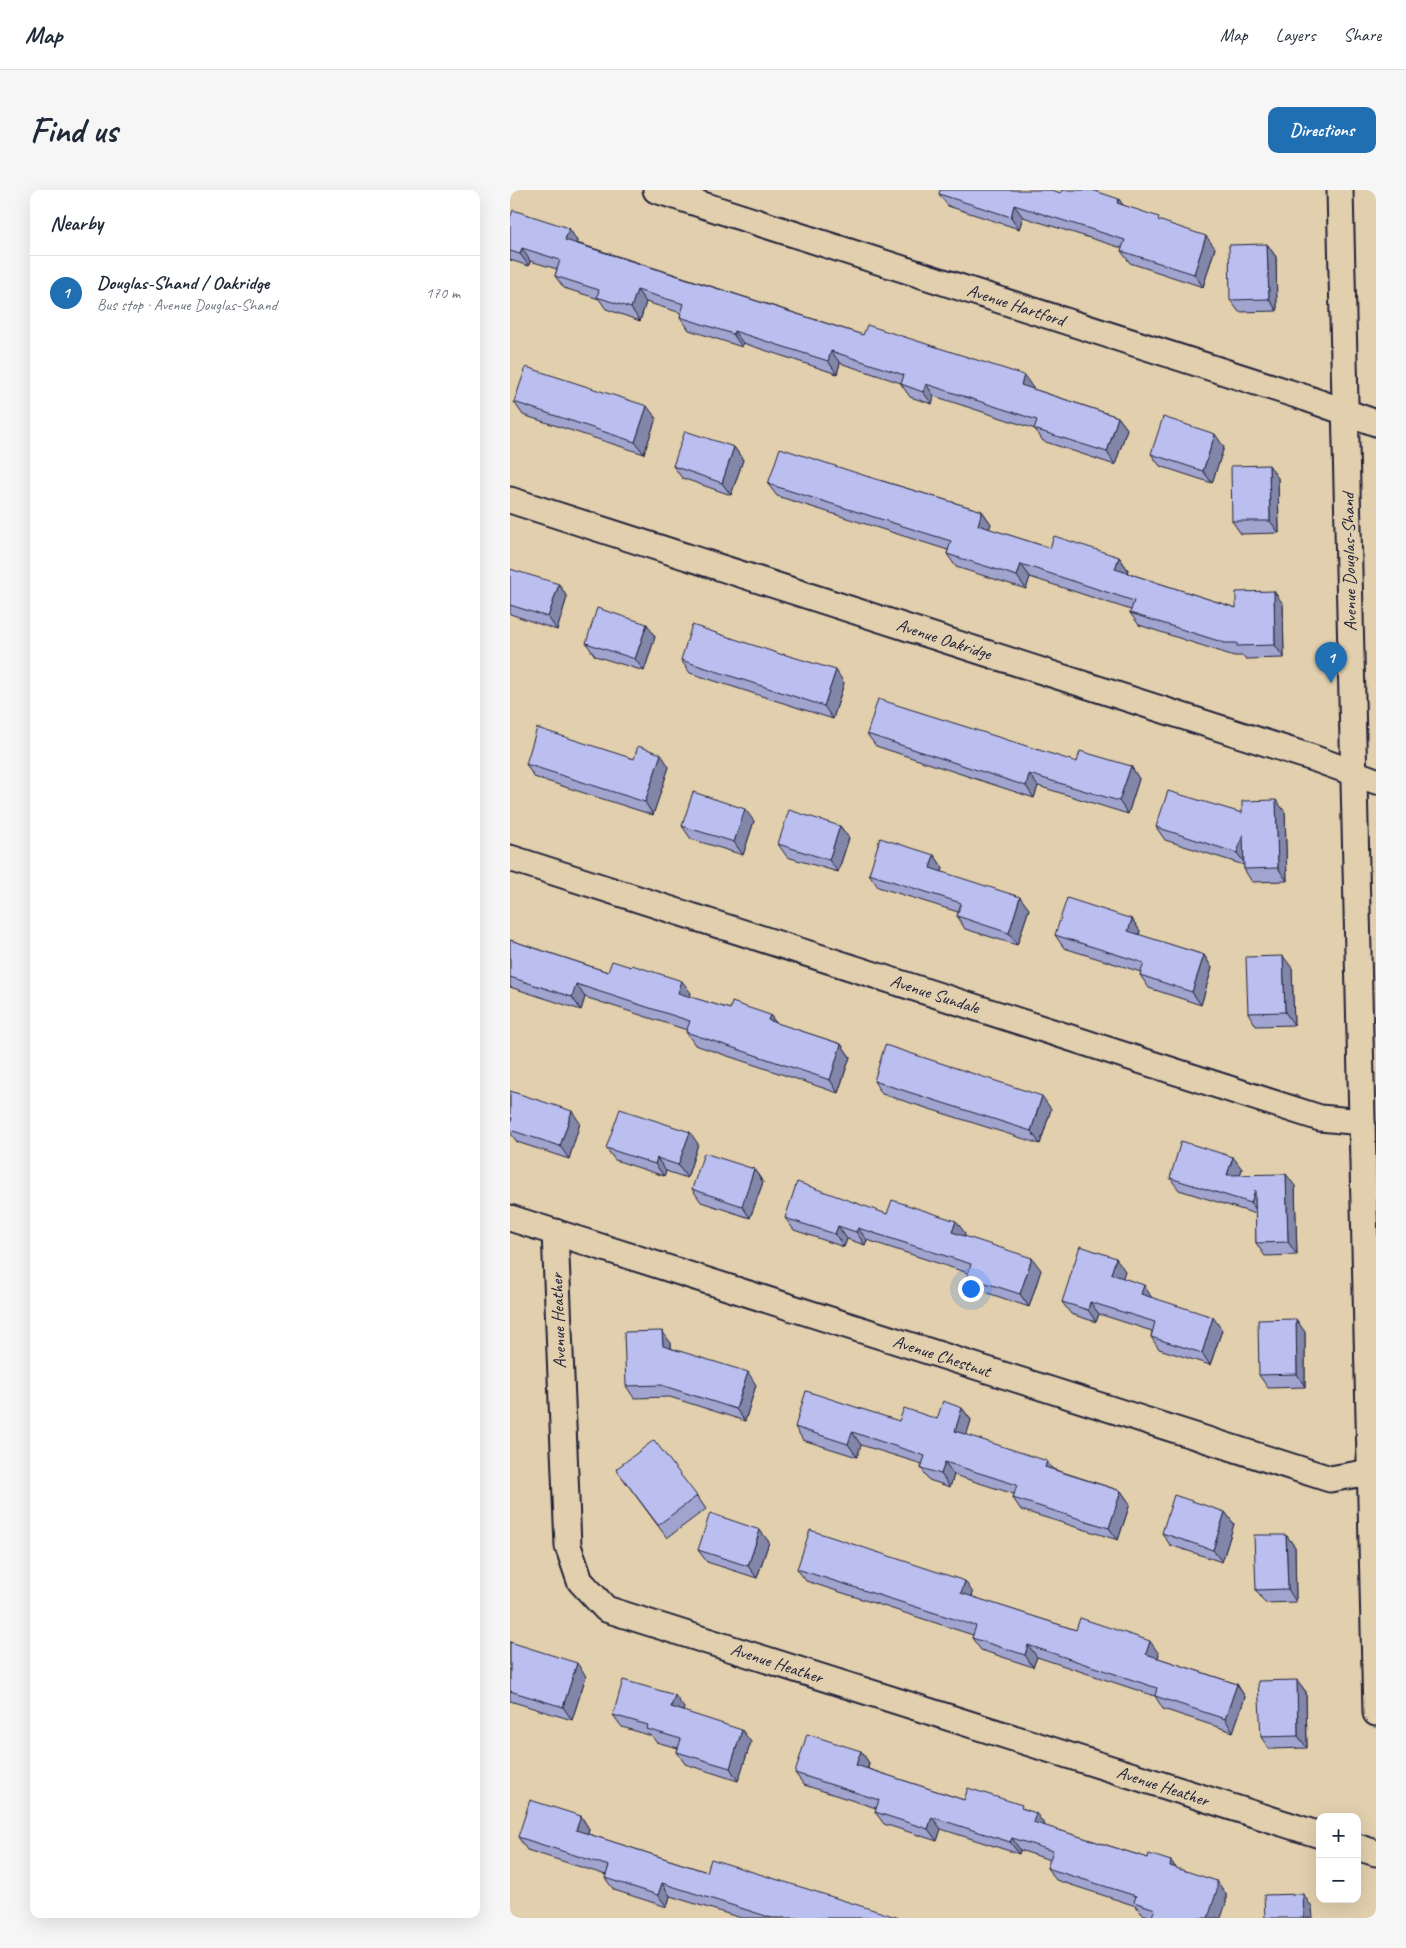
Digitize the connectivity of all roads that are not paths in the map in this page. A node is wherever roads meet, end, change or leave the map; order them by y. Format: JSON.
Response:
{"nodes":[{"id":1,"x":656,"y":190,"type":"edge"},
{"id":2,"x":1340,"y":190,"type":"edge"},
{"id":3,"x":1345,"y":411,"type":"junction"},
{"id":4,"x":1376,"y":423,"type":"edge"},
{"id":5,"x":510,"y":500,"type":"edge"},
{"id":6,"x":1365,"y":778,"type":"edge"},
{"id":7,"x":510,"y":858,"type":"edge"},
{"id":8,"x":1362,"y":1122,"type":"junction"},
{"id":9,"x":510,"y":1218,"type":"edge"},
{"id":10,"x":555,"y":1232,"type":"junction"},
{"id":11,"x":1374,"y":1472,"type":"edge"},
{"id":12,"x":1376,"y":1713,"type":"edge"},
{"id":13,"x":1316,"y":1834,"type":"edge"},
{"id":14,"x":1361,"y":1848,"type":"edge"},
{"id":15,"x":1376,"y":1853,"type":"edge"}],
"edges":[{"from":1,"to":3,"type":"street","name":"Avenue Hartford"},
{"from":2,"to":3,"type":"street","name":"Avenue Douglas-Shand"},
{"from":3,"to":4,"type":"street","name":"Avenue Hartford"},
{"from":3,"to":6,"type":"street","name":"Avenue Douglas-Shand"},
{"from":5,"to":6,"type":"street","name":"Avenue Oakridge"},
{"from":6,"to":8,"type":"street","name":"Avenue Douglas-Shand"},
{"from":7,"to":8,"type":"street","name":"Avenue Sundale"},
{"from":8,"to":11,"type":"street","name":"Avenue Douglas-Shand"},
{"from":9,"to":10,"type":"street","name":"Avenue Chestnut"},
{"from":10,"to":11,"type":"street","name":"Avenue Chestnut"},
{"from":10,"to":13,"type":"street","name":"Avenue Heather"},
{"from":11,"to":12,"type":"street","name":"Avenue Douglas-Shand"},
{"from":14,"to":15,"type":"street"}]}
